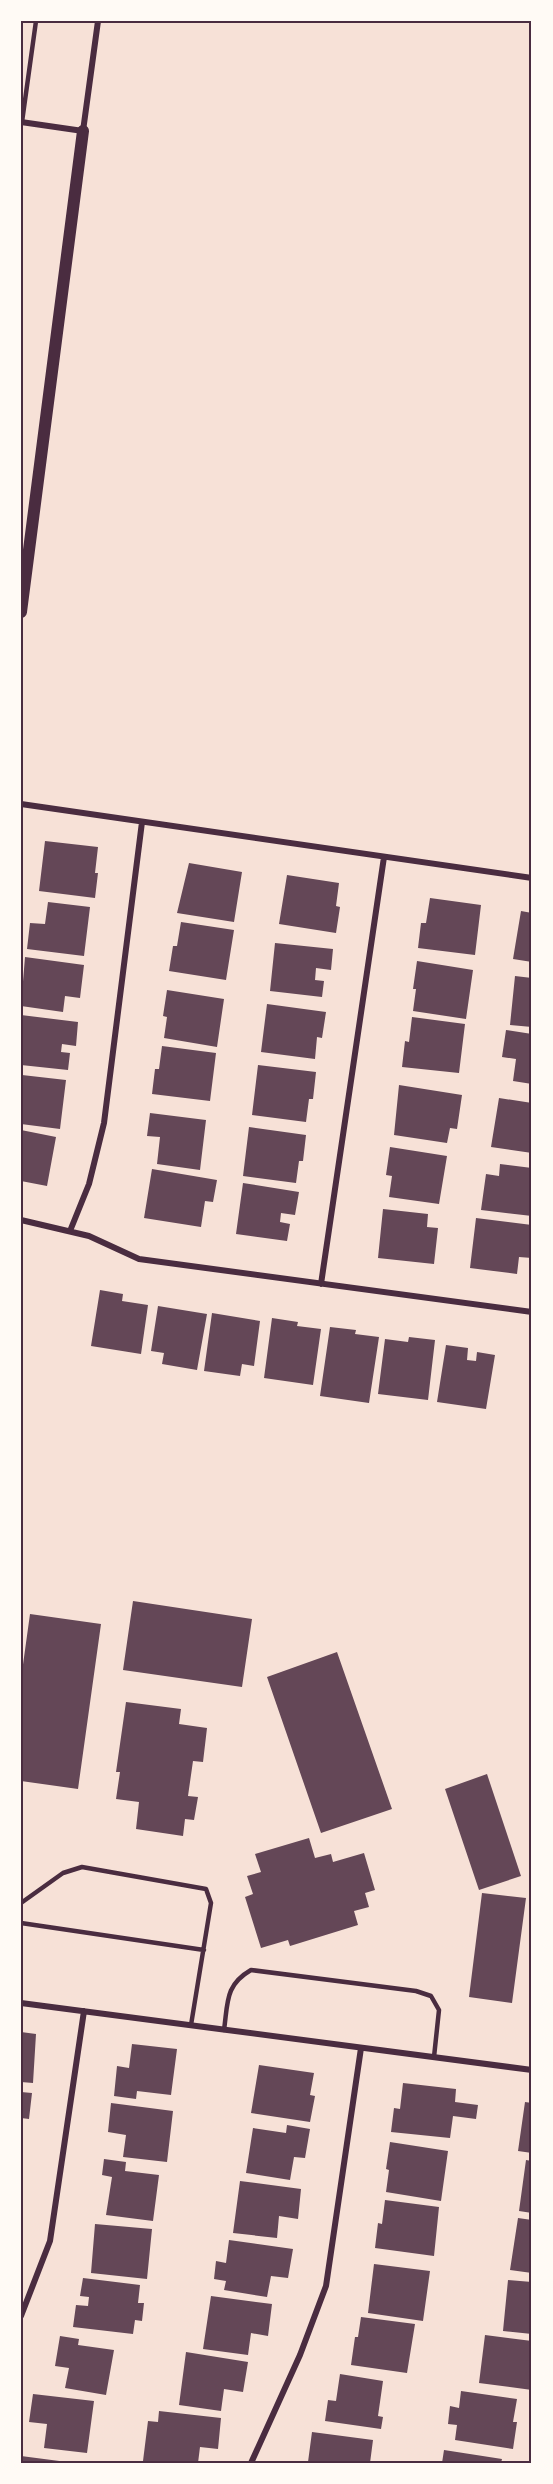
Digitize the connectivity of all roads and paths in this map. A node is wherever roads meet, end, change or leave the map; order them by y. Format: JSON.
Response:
{"nodes":[{"id":1,"x":36,"y":21,"type":"edge"},
{"id":2,"x":98,"y":21,"type":"edge"},
{"id":3,"x":22,"y":122,"type":"edge"},
{"id":4,"x":83,"y":131,"type":"junction"},
{"id":5,"x":21,"y":612,"type":"edge"},
{"id":6,"x":21,"y":804,"type":"edge"},
{"id":7,"x":142,"y":822,"type":"junction"},
{"id":8,"x":384,"y":856,"type":"junction"},
{"id":9,"x":532,"y":878,"type":"edge"},
{"id":10,"x":21,"y":1220,"type":"edge"},
{"id":11,"x":70,"y":1232,"type":"junction"},
{"id":12,"x":321,"y":1284,"type":"junction"},
{"id":13,"x":532,"y":1312,"type":"edge"},
{"id":14,"x":21,"y":1903,"type":"edge"},
{"id":15,"x":21,"y":1923,"type":"edge"},
{"id":16,"x":204,"y":1950,"type":"junction"},
{"id":17,"x":21,"y":2003,"type":"edge"},
{"id":18,"x":84,"y":2011,"type":"junction"},
{"id":19,"x":191,"y":2025,"type":"junction"},
{"id":20,"x":224,"y":2030,"type":"junction"},
{"id":21,"x":361,"y":2048,"type":"junction"},
{"id":22,"x":434,"y":2057,"type":"junction"},
{"id":23,"x":532,"y":2070,"type":"edge"},
{"id":24,"x":21,"y":2316,"type":"edge"},
{"id":25,"x":251,"y":2463,"type":"edge"}],
"edges":[{"from":1,"to":3,"type":"lane"},
{"from":2,"to":4,"type":"street"},
{"from":3,"to":4,"type":"street"},
{"from":4,"to":5,"type":"main road"},
{"from":6,"to":7,"type":"street"},
{"from":7,"to":8,"type":"street"},
{"from":7,"to":11,"type":"street"},
{"from":8,"to":9,"type":"street"},
{"from":8,"to":12,"type":"street"},
{"from":10,"to":11,"type":"street"},
{"from":11,"to":12,"type":"street"},
{"from":12,"to":13,"type":"street"},
{"from":14,"to":16,"type":"lane"},
{"from":15,"to":16,"type":"lane"},
{"from":16,"to":19,"type":"lane"},
{"from":17,"to":18,"type":"street"},
{"from":18,"to":19,"type":"street"},
{"from":18,"to":24,"type":"street"},
{"from":19,"to":20,"type":"street"},
{"from":20,"to":21,"type":"street"},
{"from":20,"to":22,"type":"lane"},
{"from":21,"to":22,"type":"street"},
{"from":21,"to":25,"type":"street"},
{"from":22,"to":23,"type":"street"}]}
